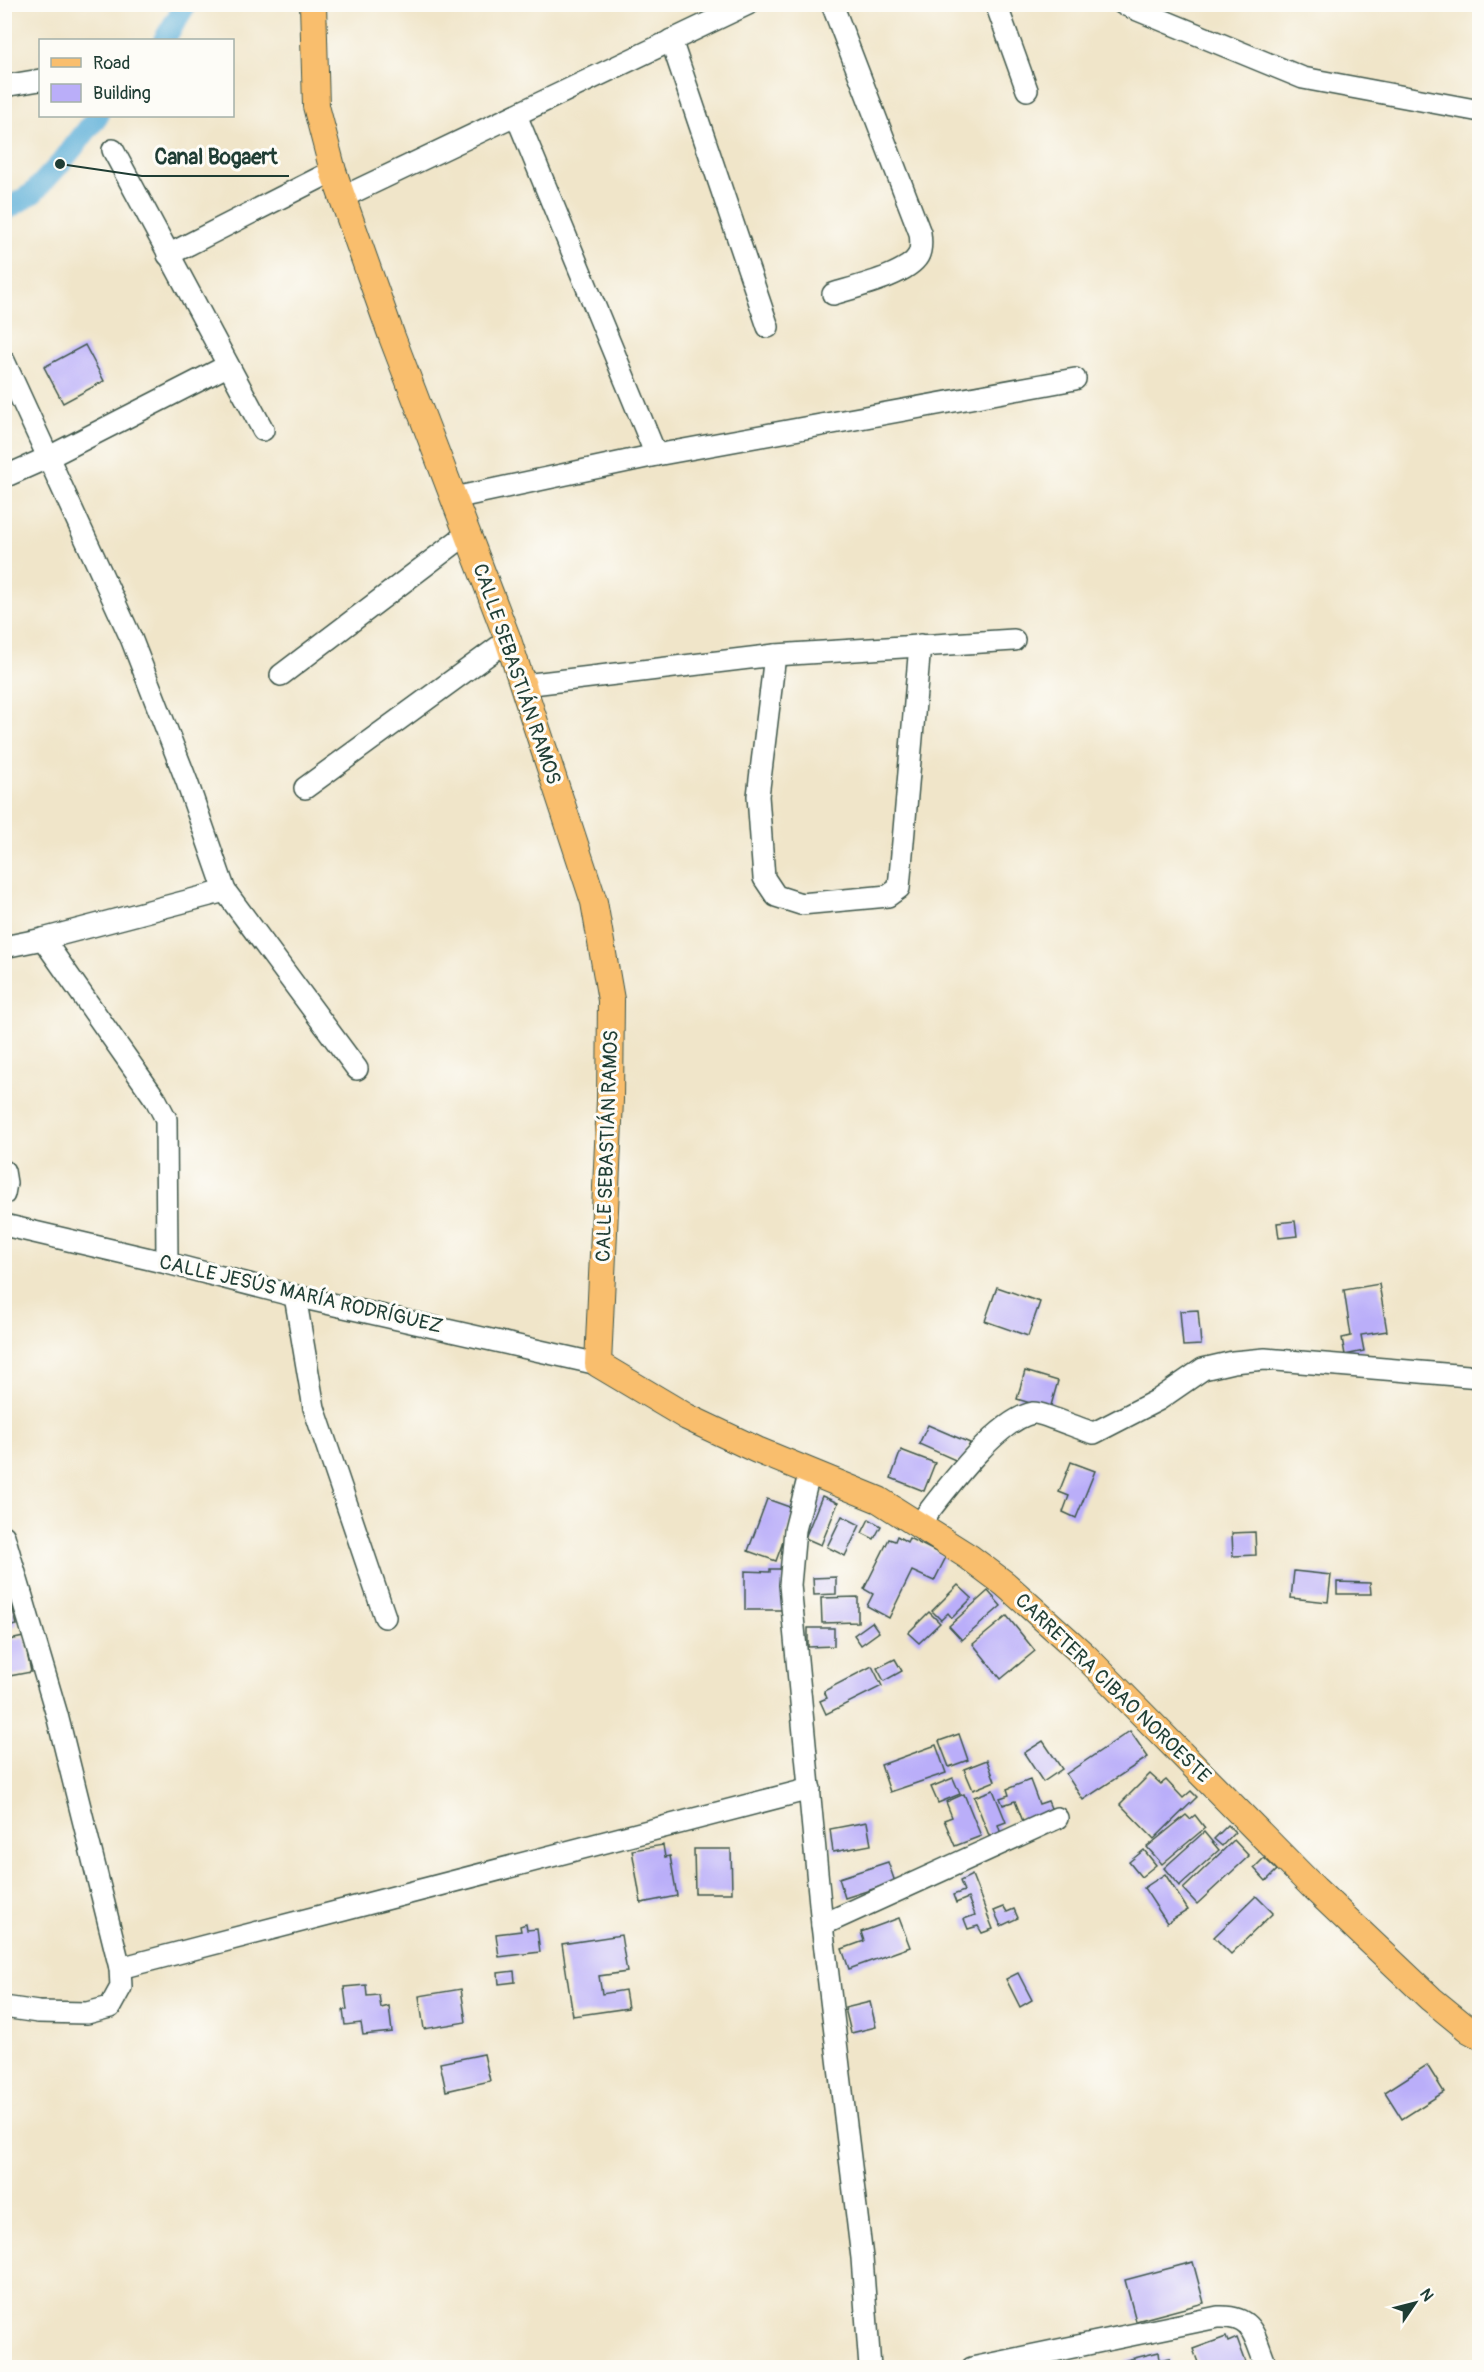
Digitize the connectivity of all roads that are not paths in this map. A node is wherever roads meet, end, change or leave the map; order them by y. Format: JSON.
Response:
{"nodes":[{"id":1,"x":313,"y":4,"type":"edge"},
{"id":2,"x":748,"y":4,"type":"edge"},
{"id":3,"x":832,"y":4,"type":"edge"},
{"id":4,"x":996,"y":4,"type":"edge"},
{"id":5,"x":1123,"y":4,"type":"edge"},
{"id":6,"x":671,"y":40,"type":"junction"},
{"id":7,"x":39,"y":80,"type":"edge"},
{"id":8,"x":4,"y":86,"type":"edge"},
{"id":9,"x":1027,"y":90,"type":"dead end"},
{"id":10,"x":1479,"y":111,"type":"edge"},
{"id":11,"x":516,"y":115,"type":"junction"},
{"id":12,"x":113,"y":150,"type":"dead end"},
{"id":13,"x":333,"y":171,"type":"junction"},
{"id":14,"x":343,"y":197,"type":"junction"},
{"id":15,"x":168,"y":255,"type":"junction"},
{"id":16,"x":833,"y":294,"type":"dead end"},
{"id":17,"x":768,"y":327,"type":"dead end"},
{"id":18,"x":4,"y":361,"type":"edge"},
{"id":19,"x":227,"y":366,"type":"junction"},
{"id":20,"x":1075,"y":379,"type":"dead end"},
{"id":21,"x":263,"y":430,"type":"dead end"},
{"id":22,"x":656,"y":455,"type":"junction"},
{"id":23,"x":49,"y":458,"type":"junction"},
{"id":24,"x":4,"y":477,"type":"edge"},
{"id":25,"x":454,"y":498,"type":"junction"},
{"id":26,"x":468,"y":533,"type":"junction"},
{"id":27,"x":508,"y":640,"type":"junction"},
{"id":28,"x":1014,"y":640,"type":"dead end"},
{"id":29,"x":920,"y":645,"type":"junction"},
{"id":30,"x":775,"y":655,"type":"junction"},
{"id":31,"x":281,"y":675,"type":"dead end"},
{"id":32,"x":524,"y":685,"type":"junction"},
{"id":33,"x":305,"y":788,"type":"dead end"},
{"id":34,"x":225,"y":891,"type":"junction"},
{"id":35,"x":43,"y":939,"type":"junction"},
{"id":36,"x":4,"y":947,"type":"edge"},
{"id":37,"x":357,"y":1069,"type":"dead end"},
{"id":38,"x":4,"y":1171,"type":"edge"},
{"id":39,"x":4,"y":1194,"type":"edge"},
{"id":40,"x":4,"y":1225,"type":"edge"},
{"id":41,"x":166,"y":1263,"type":"junction"},
{"id":42,"x":295,"y":1296,"type":"junction"},
{"id":43,"x":598,"y":1364,"type":"junction"},
{"id":44,"x":1479,"y":1377,"type":"edge"},
{"id":45,"x":810,"y":1471,"type":"junction"},
{"id":46,"x":919,"y":1524,"type":"junction"},
{"id":47,"x":4,"y":1536,"type":"edge"},
{"id":48,"x":385,"y":1617,"type":"dead end"},
{"id":49,"x":810,"y":1789,"type":"junction"},
{"id":50,"x":1057,"y":1818,"type":"dead end"},
{"id":51,"x":822,"y":1925,"type":"junction"},
{"id":52,"x":120,"y":1968,"type":"junction"},
{"id":53,"x":4,"y":2007,"type":"edge"},
{"id":54,"x":1479,"y":2036,"type":"edge"},
{"id":55,"x":870,"y":2367,"type":"edge"},
{"id":56,"x":972,"y":2367,"type":"edge"},
{"id":57,"x":1267,"y":2367,"type":"edge"}],
"edges":[{"from":1,"to":13,"type":"main road","name":"CALLE SEBASTIÁN RAMOS"},
{"from":2,"to":6,"type":"street"},
{"from":3,"to":16,"type":"street"},
{"from":4,"to":9,"type":"street"},
{"from":5,"to":10,"type":"street"},
{"from":6,"to":11,"type":"street"},
{"from":6,"to":17,"type":"street"},
{"from":7,"to":8,"type":"street"},
{"from":11,"to":14,"type":"street"},
{"from":11,"to":22,"type":"street"},
{"from":12,"to":15,"type":"street"},
{"from":13,"to":14,"type":"main road","name":"CALLE SEBASTIÁN RAMOS"},
{"from":13,"to":15,"type":"street"},
{"from":14,"to":25,"type":"main road","name":"CALLE SEBASTIÁN RAMOS"},
{"from":15,"to":19,"type":"street"},
{"from":18,"to":23,"type":"street"},
{"from":19,"to":21,"type":"street"},
{"from":19,"to":23,"type":"street"},
{"from":20,"to":22,"type":"street"},
{"from":22,"to":25,"type":"street"},
{"from":23,"to":24,"type":"street"},
{"from":23,"to":34,"type":"street"},
{"from":25,"to":26,"type":"main road","name":"CALLE SEBASTIÁN RAMOS"},
{"from":26,"to":27,"type":"main road","name":"CALLE SEBASTIÁN RAMOS"},
{"from":26,"to":31,"type":"street"},
{"from":27,"to":32,"type":"main road","name":"CALLE SEBASTIÁN RAMOS"},
{"from":27,"to":33,"type":"street"},
{"from":28,"to":29,"type":"street"},
{"from":29,"to":30,"type":"street"},
{"from":29,"to":30,"type":"street"},
{"from":30,"to":32,"type":"street"},
{"from":32,"to":43,"type":"main road","name":"CALLE SEBASTIÁN RAMOS"},
{"from":34,"to":35,"type":"street"},
{"from":34,"to":37,"type":"street"},
{"from":35,"to":36,"type":"street"},
{"from":35,"to":41,"type":"street"},
{"from":38,"to":39,"type":"street"},
{"from":40,"to":41,"type":"street","name":"CALLE JESÚS MARÍA RODRÍGUEZ"},
{"from":41,"to":42,"type":"street","name":"CALLE JESÚS MARÍA RODRÍGUEZ"},
{"from":42,"to":43,"type":"street","name":"CALLE JESÚS MARÍA RODRÍGUEZ"},
{"from":42,"to":48,"type":"street"},
{"from":43,"to":45,"type":"main road","name":"CARRETERA CIBAO NOROESTE"},
{"from":44,"to":46,"type":"street"},
{"from":45,"to":46,"type":"main road","name":"CARRETERA CIBAO NOROESTE"},
{"from":45,"to":49,"type":"street"},
{"from":46,"to":54,"type":"main road","name":"CARRETERA CIBAO NOROESTE"},
{"from":47,"to":52,"type":"street"},
{"from":49,"to":51,"type":"street"},
{"from":49,"to":52,"type":"street"},
{"from":50,"to":51,"type":"street"},
{"from":51,"to":55,"type":"street"},
{"from":52,"to":53,"type":"street"},
{"from":56,"to":57,"type":"street"}]}
